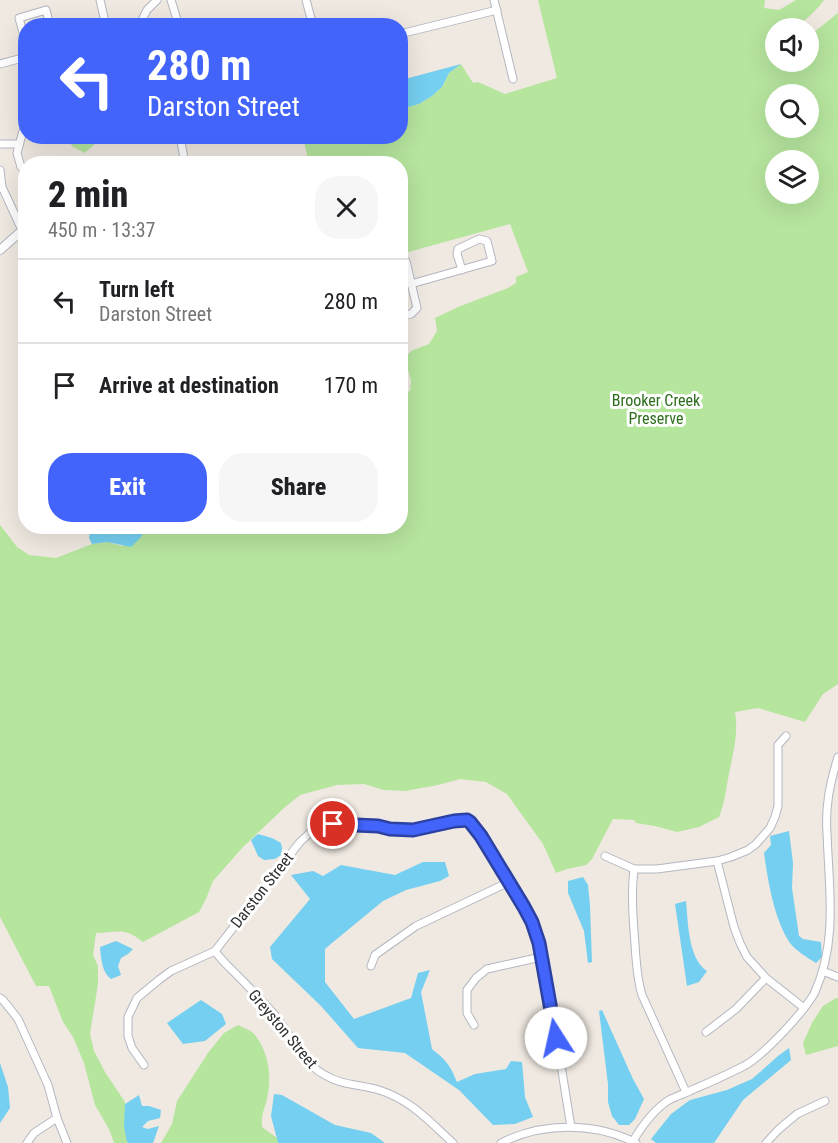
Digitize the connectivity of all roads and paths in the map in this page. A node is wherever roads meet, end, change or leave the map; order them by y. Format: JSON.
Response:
{"nodes":[{"id":1,"x":99,"y":0,"type":"edge"},
{"id":2,"x":157,"y":0,"type":"edge"},
{"id":3,"x":171,"y":0,"type":"edge"},
{"id":4,"x":306,"y":0,"type":"edge"},
{"id":5,"x":494,"y":0,"type":"edge"},
{"id":6,"x":497,"y":10,"type":"junction"},
{"id":7,"x":19,"y":18,"type":"edge"},
{"id":8,"x":48,"y":18,"type":"edge"},
{"id":9,"x":104,"y":18,"type":"edge"},
{"id":10,"x":143,"y":18,"type":"edge"},
{"id":11,"x":177,"y":18,"type":"edge"},
{"id":12,"x":311,"y":18,"type":"edge"},
{"id":13,"x":408,"y":32,"type":"edge"},
{"id":14,"x":18,"y":59,"type":"edge"},
{"id":15,"x":0,"y":64,"type":"edge"},
{"id":16,"x":513,"y":79,"type":"dead end"},
{"id":17,"x":0,"y":144,"type":"edge"},
{"id":18,"x":19,"y":144,"type":"joint"},
{"id":19,"x":18,"y":156,"type":"edge"},
{"id":20,"x":0,"y":170,"type":"edge"},
{"id":21,"x":18,"y":217,"type":"edge"},
{"id":22,"x":18,"y":234,"type":"edge"},
{"id":23,"x":0,"y":250,"type":"edge"},
{"id":24,"x":462,"y":270,"type":"junction"},
{"id":25,"x":408,"y":272,"type":"edge"},
{"id":26,"x":411,"y":284,"type":"junction"},
{"id":27,"x":408,"y":315,"type":"edge"},
{"id":28,"x":786,"y":736,"type":"dead end"},
{"id":29,"x":838,"y":757,"type":"edge"},
{"id":30,"x":605,"y":856,"type":"dead end"},
{"id":31,"x":717,"y":861,"type":"junction"},
{"id":32,"x":634,"y":869,"type":"junction"},
{"id":33,"x":509,"y":882,"type":"junction"},
{"id":34,"x":214,"y":951,"type":"junction"},
{"id":35,"x":542,"y":957,"type":"junction"},
{"id":36,"x":371,"y":966,"type":"dead end"},
{"id":37,"x":825,"y":972,"type":"junction"},
{"id":38,"x":838,"y":977,"type":"edge"},
{"id":39,"x":766,"y":978,"type":"junction"},
{"id":40,"x":0,"y":998,"type":"edge"},
{"id":41,"x":804,"y":1008,"type":"junction"},
{"id":42,"x":474,"y":1025,"type":"dead end"},
{"id":43,"x":706,"y":1032,"type":"dead end"},
{"id":44,"x":144,"y":1065,"type":"dead end"},
{"id":45,"x":686,"y":1092,"type":"junction"},
{"id":46,"x":825,"y":1101,"type":"dead end"},
{"id":47,"x":57,"y":1119,"type":"junction"},
{"id":48,"x":571,"y":1127,"type":"junction"},
{"id":49,"x":634,"y":1142,"type":"edge"},
{"id":50,"x":27,"y":1143,"type":"edge"},
{"id":51,"x":68,"y":1143,"type":"edge"},
{"id":52,"x":453,"y":1143,"type":"edge"},
{"id":53,"x":501,"y":1143,"type":"edge"},
{"id":54,"x":766,"y":1143,"type":"edge"}],
"edges":[{"from":1,"to":9,"type":"street"},
{"from":2,"to":10,"type":"street"},
{"from":3,"to":11,"type":"street"},
{"from":4,"to":12,"type":"street"},
{"from":5,"to":6,"type":"street"},
{"from":6,"to":13,"type":"street"},
{"from":6,"to":16,"type":"street"},
{"from":7,"to":8,"type":"street"},
{"from":14,"to":15,"type":"street"},
{"from":17,"to":18,"type":"street"},
{"from":18,"to":19,"type":"street"},
{"from":20,"to":21,"type":"street"},
{"from":22,"to":23,"type":"street"},
{"from":24,"to":24,"type":"street"},
{"from":24,"to":26,"type":"street"},
{"from":25,"to":26,"type":"street"},
{"from":26,"to":27,"type":"street"},
{"from":28,"to":31,"type":"street"},
{"from":29,"to":37,"type":"street"},
{"from":30,"to":32,"type":"street"},
{"from":31,"to":32,"type":"street"},
{"from":31,"to":39,"type":"street"},
{"from":32,"to":45,"type":"street"},
{"from":33,"to":34,"type":"street","name":"Darston Street"},
{"from":33,"to":35,"type":"street","name":"Darston Street"},
{"from":33,"to":36,"type":"street"},
{"from":34,"to":44,"type":"street","name":"Darston Street"},
{"from":34,"to":52,"type":"street","name":"Greyston Street"},
{"from":35,"to":42,"type":"street"},
{"from":35,"to":48,"type":"street","name":"Darston Street"},
{"from":37,"to":38,"type":"street"},
{"from":37,"to":41,"type":"street"},
{"from":39,"to":41,"type":"street"},
{"from":39,"to":43,"type":"street"},
{"from":40,"to":47,"type":"street"},
{"from":41,"to":45,"type":"street"},
{"from":45,"to":49,"type":"street"},
{"from":46,"to":54,"type":"street"},
{"from":47,"to":50,"type":"street"},
{"from":47,"to":51,"type":"street"},
{"from":48,"to":49,"type":"street"},
{"from":48,"to":53,"type":"street"}]}
